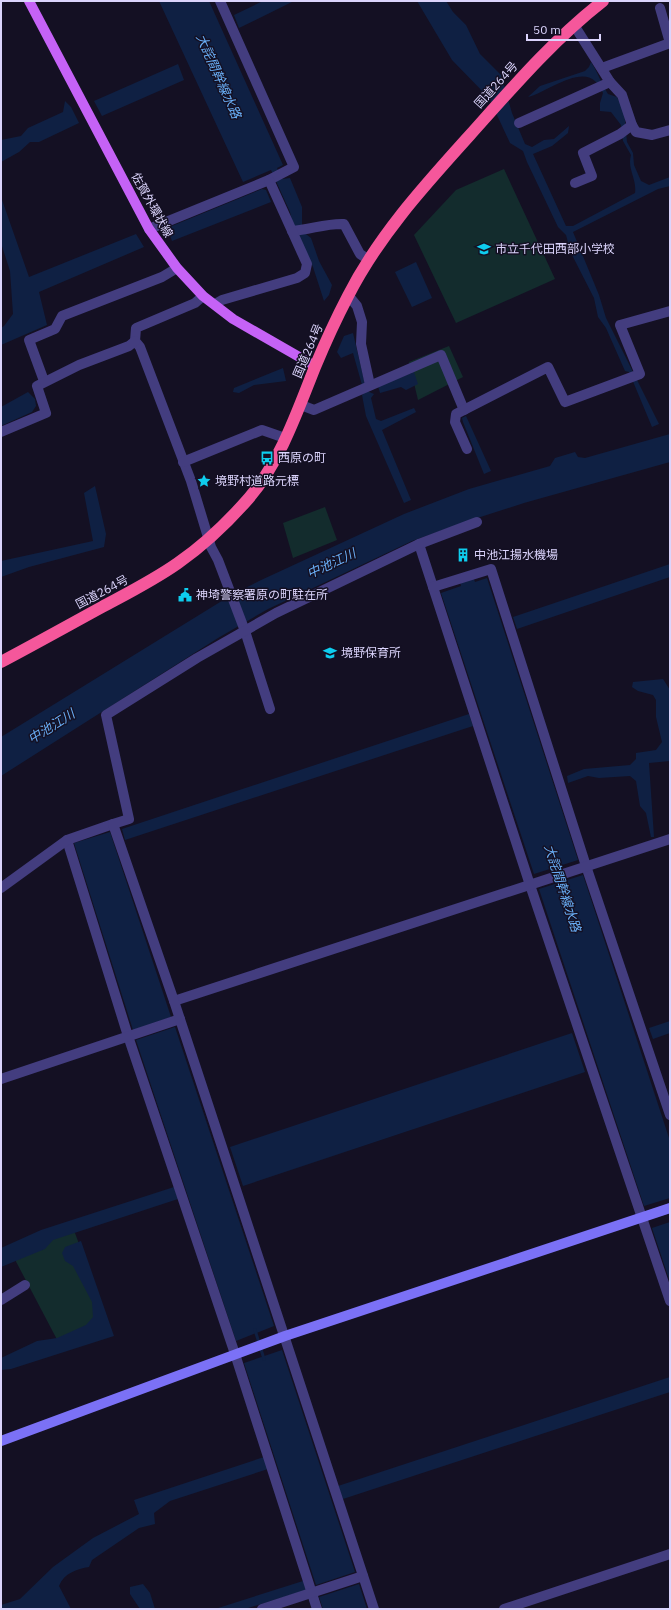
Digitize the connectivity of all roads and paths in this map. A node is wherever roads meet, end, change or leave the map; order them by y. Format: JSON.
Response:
{"nodes":[{"id":1,"x":29,"y":1,"type":"edge"},
{"id":2,"x":220,"y":1,"type":"edge"},
{"id":3,"x":603,"y":1,"type":"edge"},
{"id":4,"x":660,"y":8,"type":"dead end"},
{"id":5,"x":574,"y":25,"type":"junction"},
{"id":6,"x":670,"y":43,"type":"edge"},
{"id":7,"x":602,"y":68,"type":"junction"},
{"id":8,"x":604,"y":85,"type":"junction"},
{"id":9,"x":519,"y":124,"type":"dead end"},
{"id":10,"x":632,"y":125,"type":"junction"},
{"id":11,"x":670,"y":130,"type":"edge"},
{"id":12,"x":269,"y":180,"type":"junction"},
{"id":13,"x":574,"y":183,"type":"dead end"},
{"id":14,"x":149,"y":229,"type":"junction"},
{"id":15,"x":292,"y":231,"type":"junction"},
{"id":16,"x":369,"y":260,"type":"junction"},
{"id":17,"x":177,"y":268,"type":"junction"},
{"id":18,"x":348,"y":295,"type":"junction"},
{"id":19,"x":203,"y":296,"type":"junction"},
{"id":20,"x":215,"y":304,"type":"junction"},
{"id":21,"x":670,"y":311,"type":"edge"},
{"id":22,"x":135,"y":341,"type":"junction"},
{"id":23,"x":315,"y":366,"type":"junction"},
{"id":24,"x":44,"y":381,"type":"junction"},
{"id":25,"x":370,"y":385,"type":"junction"},
{"id":26,"x":301,"y":405,"type":"junction"},
{"id":27,"x":464,"y":410,"type":"junction"},
{"id":28,"x":1,"y":432,"type":"edge"},
{"id":29,"x":285,"y":438,"type":"junction"},
{"id":30,"x":467,"y":449,"type":"dead end"},
{"id":31,"x":183,"y":462,"type":"junction"},
{"id":32,"x":477,"y":522,"type":"dead end"},
{"id":33,"x":209,"y":539,"type":"junction"},
{"id":34,"x":419,"y":544,"type":"junction"},
{"id":35,"x":433,"y":587,"type":"junction"},
{"id":36,"x":245,"y":631,"type":"junction"},
{"id":37,"x":1,"y":662,"type":"edge"},
{"id":38,"x":270,"y":709,"type":"dead end"},
{"id":39,"x":113,"y":824,"type":"junction"},
{"id":40,"x":670,"y":839,"type":"edge"},
{"id":41,"x":67,"y":840,"type":"junction"},
{"id":42,"x":586,"y":866,"type":"junction"},
{"id":43,"x":530,"y":885,"type":"junction"},
{"id":44,"x":1,"y":888,"type":"edge"},
{"id":45,"x":174,"y":1001,"type":"junction"},
{"id":46,"x":180,"y":1019,"type":"junction"},
{"id":47,"x":128,"y":1036,"type":"junction"},
{"id":48,"x":1,"y":1079,"type":"edge"},
{"id":49,"x":670,"y":1115,"type":"edge"},
{"id":50,"x":670,"y":1208,"type":"edge"},
{"id":51,"x":642,"y":1217,"type":"junction"},
{"id":52,"x":25,"y":1285,"type":"dead end"},
{"id":53,"x":1,"y":1300,"type":"edge"},
{"id":54,"x":670,"y":1300,"type":"edge"},
{"id":55,"x":285,"y":1336,"type":"junction"},
{"id":56,"x":235,"y":1354,"type":"junction"},
{"id":57,"x":1,"y":1441,"type":"edge"},
{"id":58,"x":670,"y":1554,"type":"edge"},
{"id":59,"x":363,"y":1576,"type":"junction"},
{"id":60,"x":312,"y":1593,"type":"junction"},
{"id":61,"x":262,"y":1609,"type":"edge"},
{"id":62,"x":317,"y":1609,"type":"edge"},
{"id":63,"x":374,"y":1609,"type":"edge"},
{"id":64,"x":504,"y":1609,"type":"edge"}],
"edges":[{"from":1,"to":14,"type":"main road","name":"佐賀外環状線"},
{"from":2,"to":12,"type":"street"},
{"from":3,"to":5,"type":"highway","name":"国道264号"},
{"from":4,"to":6,"type":"street"},
{"from":5,"to":7,"type":"street"},
{"from":5,"to":16,"type":"highway","name":"国道264号"},
{"from":6,"to":7,"type":"street"},
{"from":7,"to":8,"type":"street"},
{"from":8,"to":9,"type":"street"},
{"from":8,"to":10,"type":"street"},
{"from":10,"to":11,"type":"street"},
{"from":10,"to":13,"type":"street"},
{"from":12,"to":14,"type":"street"},
{"from":12,"to":15,"type":"street"},
{"from":14,"to":17,"type":"main road","name":"佐賀外環状線"},
{"from":15,"to":16,"type":"street"},
{"from":15,"to":20,"type":"street"},
{"from":16,"to":18,"type":"highway","name":"国道264号"},
{"from":17,"to":19,"type":"main road","name":"佐賀外環状線"},
{"from":17,"to":24,"type":"street"},
{"from":18,"to":23,"type":"highway","name":"国道264号"},
{"from":18,"to":25,"type":"street"},
{"from":19,"to":20,"type":"main road","name":"佐賀外環状線"},
{"from":19,"to":22,"type":"street"},
{"from":20,"to":23,"type":"main road","name":"佐賀外環状線"},
{"from":21,"to":27,"type":"street"},
{"from":22,"to":24,"type":"street"},
{"from":22,"to":31,"type":"street"},
{"from":23,"to":26,"type":"highway","name":"国道264号"},
{"from":24,"to":28,"type":"street"},
{"from":25,"to":26,"type":"street"},
{"from":25,"to":27,"type":"street"},
{"from":26,"to":29,"type":"highway","name":"国道264号"},
{"from":27,"to":30,"type":"street"},
{"from":29,"to":31,"type":"street"},
{"from":29,"to":33,"type":"highway","name":"国道264号"},
{"from":31,"to":33,"type":"street"},
{"from":32,"to":34,"type":"street"},
{"from":33,"to":36,"type":"street"},
{"from":33,"to":37,"type":"highway","name":"国道264号"},
{"from":34,"to":35,"type":"street"},
{"from":34,"to":36,"type":"street"},
{"from":35,"to":42,"type":"street"},
{"from":35,"to":43,"type":"street"},
{"from":36,"to":38,"type":"street"},
{"from":36,"to":39,"type":"street"},
{"from":39,"to":41,"type":"street"},
{"from":39,"to":45,"type":"street"},
{"from":40,"to":42,"type":"street"},
{"from":41,"to":44,"type":"street"},
{"from":41,"to":47,"type":"street"},
{"from":42,"to":43,"type":"street"},
{"from":42,"to":49,"type":"street"},
{"from":43,"to":45,"type":"street"},
{"from":43,"to":51,"type":"street"},
{"from":45,"to":46,"type":"street"},
{"from":46,"to":47,"type":"street"},
{"from":46,"to":55,"type":"street"},
{"from":47,"to":48,"type":"street"},
{"from":47,"to":56,"type":"street"},
{"from":50,"to":51,"type":"street"},
{"from":51,"to":54,"type":"street"},
{"from":51,"to":55,"type":"street"},
{"from":52,"to":53,"type":"street"},
{"from":55,"to":56,"type":"street"},
{"from":55,"to":59,"type":"street"},
{"from":56,"to":57,"type":"street"},
{"from":56,"to":60,"type":"street"},
{"from":58,"to":64,"type":"street"},
{"from":59,"to":60,"type":"street"},
{"from":59,"to":63,"type":"street"},
{"from":60,"to":61,"type":"street"},
{"from":60,"to":62,"type":"street"}]}
